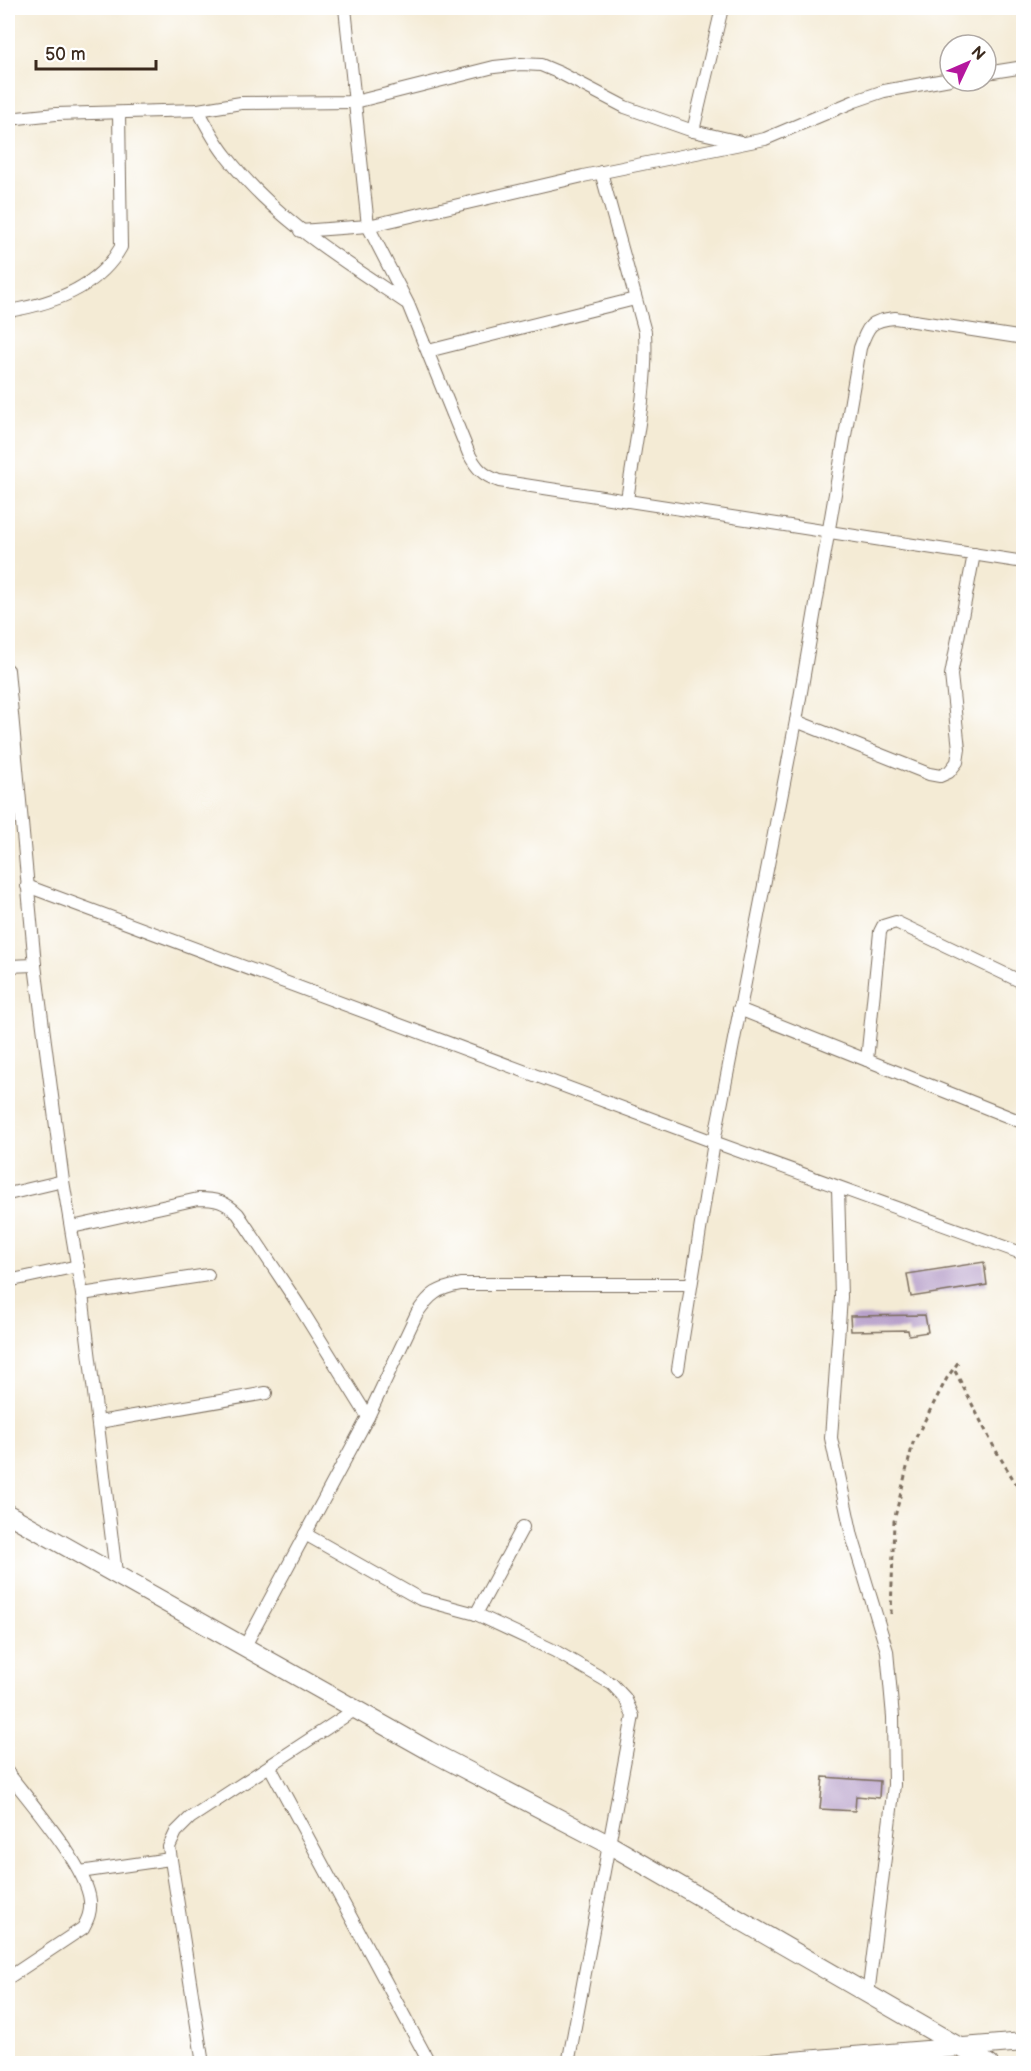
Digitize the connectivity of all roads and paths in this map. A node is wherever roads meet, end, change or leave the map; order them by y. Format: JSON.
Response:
{"nodes":[{"id":1,"x":345,"y":8,"type":"edge"},
{"id":2,"x":722,"y":8,"type":"edge"},
{"id":3,"x":1023,"y":67,"type":"edge"},
{"id":4,"x":998,"y":71,"type":"edge"},
{"id":5,"x":938,"y":81,"type":"edge"},
{"id":6,"x":355,"y":102,"type":"junction"},
{"id":7,"x":198,"y":110,"type":"junction"},
{"id":8,"x":118,"y":113,"type":"junction"},
{"id":9,"x":8,"y":119,"type":"edge"},
{"id":10,"x":693,"y":131,"type":"junction"},
{"id":11,"x":741,"y":142,"type":"junction"},
{"id":12,"x":601,"y":172,"type":"junction"},
{"id":13,"x":368,"y":226,"type":"junction"},
{"id":14,"x":300,"y":231,"type":"junction"},
{"id":15,"x":635,"y":299,"type":"junction"},
{"id":16,"x":408,"y":303,"type":"junction"},
{"id":17,"x":8,"y":311,"type":"edge"},
{"id":18,"x":1023,"y":338,"type":"edge"},
{"id":19,"x":428,"y":351,"type":"junction"},
{"id":20,"x":627,"y":500,"type":"junction"},
{"id":21,"x":828,"y":530,"type":"junction"},
{"id":22,"x":974,"y":554,"type":"junction"},
{"id":23,"x":1023,"y":562,"type":"edge"},
{"id":24,"x":8,"y":669,"type":"edge"},
{"id":25,"x":796,"y":721,"type":"junction"},
{"id":26,"x":27,"y":886,"type":"junction"},
{"id":27,"x":35,"y":965,"type":"junction"},
{"id":28,"x":8,"y":966,"type":"edge"},
{"id":29,"x":1023,"y":983,"type":"edge"},
{"id":30,"x":740,"y":1010,"type":"junction"},
{"id":31,"x":867,"y":1060,"type":"junction"},
{"id":32,"x":1023,"y":1123,"type":"edge"},
{"id":33,"x":714,"y":1142,"type":"junction"},
{"id":34,"x":63,"y":1181,"type":"junction"},
{"id":35,"x":838,"y":1188,"type":"junction"},
{"id":36,"x":8,"y":1194,"type":"edge"},
{"id":37,"x":72,"y":1227,"type":"junction"},
{"id":38,"x":1023,"y":1254,"type":"edge"},
{"id":39,"x":78,"y":1266,"type":"junction"},
{"id":40,"x":208,"y":1275,"type":"dead end"},
{"id":41,"x":8,"y":1281,"type":"edge"},
{"id":42,"x":691,"y":1284,"type":"junction"},
{"id":43,"x":82,"y":1294,"type":"junction"},
{"id":44,"x":959,"y":1361,"type":"dead end"},
{"id":45,"x":678,"y":1369,"type":"dead end"},
{"id":46,"x":955,"y":1371,"type":"junction"},
{"id":47,"x":266,"y":1393,"type":"dead end"},
{"id":48,"x":368,"y":1416,"type":"junction"},
{"id":49,"x":99,"y":1422,"type":"junction"},
{"id":50,"x":1023,"y":1497,"type":"edge"},
{"id":51,"x":8,"y":1514,"type":"edge"},
{"id":52,"x":523,"y":1527,"type":"dead end"},
{"id":53,"x":305,"y":1534,"type":"junction"},
{"id":54,"x":116,"y":1573,"type":"junction"},
{"id":55,"x":476,"y":1614,"type":"junction"},
{"id":56,"x":890,"y":1620,"type":"dead end"},
{"id":57,"x":245,"y":1646,"type":"junction"},
{"id":58,"x":356,"y":1709,"type":"junction"},
{"id":59,"x":270,"y":1767,"type":"junction"},
{"id":60,"x":8,"y":1773,"type":"edge"},
{"id":61,"x":610,"y":1845,"type":"junction"},
{"id":62,"x":170,"y":1859,"type":"junction"},
{"id":63,"x":80,"y":1872,"type":"junction"},
{"id":64,"x":9,"y":1973,"type":"edge"},
{"id":65,"x":868,"y":1995,"type":"junction"},
{"id":66,"x":1023,"y":2042,"type":"edge"},
{"id":67,"x":959,"y":2047,"type":"junction"},
{"id":68,"x":203,"y":2064,"type":"edge"},
{"id":69,"x":430,"y":2064,"type":"edge"},
{"id":70,"x":568,"y":2064,"type":"edge"},
{"id":71,"x":756,"y":2064,"type":"edge"},
{"id":72,"x":989,"y":2064,"type":"edge"}],
"edges":[{"from":1,"to":6,"type":"street"},
{"from":2,"to":10,"type":"street"},
{"from":3,"to":4,"type":"street"},
{"from":5,"to":11,"type":"street"},
{"from":6,"to":7,"type":"street"},
{"from":6,"to":10,"type":"street"},
{"from":6,"to":13,"type":"street"},
{"from":7,"to":8,"type":"street"},
{"from":7,"to":14,"type":"street"},
{"from":8,"to":9,"type":"street"},
{"from":8,"to":17,"type":"street"},
{"from":10,"to":11,"type":"street"},
{"from":11,"to":12,"type":"street"},
{"from":12,"to":13,"type":"street"},
{"from":12,"to":15,"type":"street"},
{"from":13,"to":14,"type":"street"},
{"from":13,"to":16,"type":"street"},
{"from":14,"to":16,"type":"street"},
{"from":15,"to":19,"type":"street"},
{"from":15,"to":20,"type":"street"},
{"from":16,"to":19,"type":"street"},
{"from":18,"to":21,"type":"street"},
{"from":19,"to":20,"type":"street"},
{"from":20,"to":21,"type":"street"},
{"from":21,"to":22,"type":"street"},
{"from":21,"to":25,"type":"street"},
{"from":22,"to":23,"type":"street"},
{"from":22,"to":25,"type":"street"},
{"from":24,"to":26,"type":"street"},
{"from":25,"to":30,"type":"street"},
{"from":26,"to":27,"type":"street"},
{"from":26,"to":33,"type":"street"},
{"from":27,"to":28,"type":"street"},
{"from":27,"to":34,"type":"street"},
{"from":29,"to":31,"type":"street"},
{"from":30,"to":31,"type":"street"},
{"from":30,"to":33,"type":"street"},
{"from":31,"to":32,"type":"street"},
{"from":33,"to":35,"type":"street"},
{"from":33,"to":42,"type":"street"},
{"from":34,"to":36,"type":"street"},
{"from":34,"to":37,"type":"street"},
{"from":35,"to":38,"type":"street"},
{"from":35,"to":65,"type":"street"},
{"from":37,"to":39,"type":"street"},
{"from":37,"to":48,"type":"street"},
{"from":39,"to":41,"type":"street"},
{"from":39,"to":43,"type":"street"},
{"from":40,"to":43,"type":"street"},
{"from":42,"to":45,"type":"street"},
{"from":42,"to":48,"type":"street"},
{"from":43,"to":49,"type":"street"},
{"from":44,"to":46,"type":"path"},
{"from":46,"to":50,"type":"path"},
{"from":46,"to":56,"type":"path"},
{"from":47,"to":49,"type":"street"},
{"from":48,"to":53,"type":"street"},
{"from":49,"to":54,"type":"street"},
{"from":51,"to":54,"type":"street"},
{"from":52,"to":55,"type":"street"},
{"from":53,"to":55,"type":"street"},
{"from":53,"to":57,"type":"street"},
{"from":54,"to":57,"type":"street"},
{"from":55,"to":61,"type":"street"},
{"from":57,"to":58,"type":"street"},
{"from":58,"to":59,"type":"street"},
{"from":58,"to":61,"type":"street"},
{"from":59,"to":62,"type":"street"},
{"from":59,"to":69,"type":"street"},
{"from":60,"to":63,"type":"street"},
{"from":61,"to":65,"type":"street"},
{"from":61,"to":70,"type":"street"},
{"from":62,"to":63,"type":"street"},
{"from":62,"to":68,"type":"street"},
{"from":63,"to":64,"type":"street"},
{"from":65,"to":67,"type":"street"},
{"from":66,"to":67,"type":"street"},
{"from":67,"to":71,"type":"street"},
{"from":67,"to":72,"type":"street"}]}
